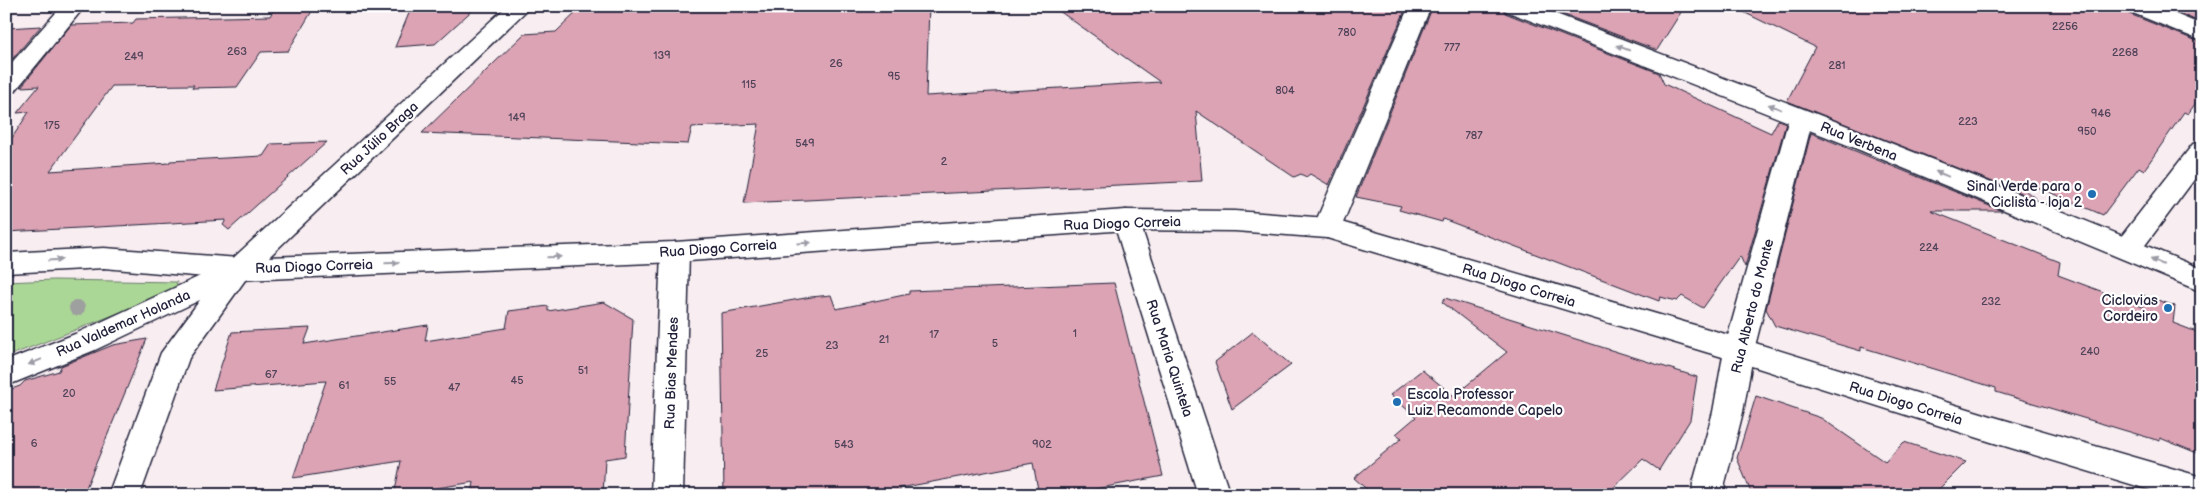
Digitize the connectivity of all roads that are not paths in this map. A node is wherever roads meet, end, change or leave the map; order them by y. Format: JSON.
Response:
{"nodes":[{"id":1,"x":74,"y":6,"type":"edge"},
{"id":2,"x":520,"y":6,"type":"edge"},
{"id":3,"x":1420,"y":6,"type":"edge"},
{"id":4,"x":1514,"y":6,"type":"edge"},
{"id":5,"x":2136,"y":6,"type":"edge"},
{"id":6,"x":2202,"y":34,"type":"edge"},
{"id":7,"x":6,"y":85,"type":"edge"},
{"id":8,"x":1801,"y":118,"type":"junction"},
{"id":9,"x":2202,"y":150,"type":"edge"},
{"id":10,"x":1126,"y":220,"type":"junction"},
{"id":11,"x":1327,"y":228,"type":"junction"},
{"id":12,"x":2127,"y":249,"type":"junction"},
{"id":13,"x":675,"y":252,"type":"junction"},
{"id":14,"x":6,"y":263,"type":"edge"},
{"id":15,"x":239,"y":269,"type":"junction"},
{"id":16,"x":2202,"y":281,"type":"edge"},
{"id":17,"x":1738,"y":350,"type":"junction"},
{"id":18,"x":6,"y":374,"type":"edge"},
{"id":19,"x":2202,"y":491,"type":"edge"},
{"id":20,"x":124,"y":495,"type":"edge"},
{"id":21,"x":667,"y":495,"type":"edge"},
{"id":22,"x":1214,"y":495,"type":"edge"},
{"id":23,"x":1708,"y":495,"type":"edge"}],
"edges":[{"from":1,"to":7,"type":"street"},
{"from":2,"to":15,"type":"street","name":"Rua Júlio Braga"},
{"from":3,"to":11,"type":"street"},
{"from":8,"to":4,"type":"street","name":"Rua Verbena","one_way":true},
{"from":5,"to":6,"type":"street"},
{"from":12,"to":8,"type":"street","name":"Rua Verbena","one_way":true},
{"from":8,"to":17,"type":"street","name":"Rua Alberto do Monte"},
{"from":9,"to":12,"type":"street"},
{"from":10,"to":11,"type":"street","name":"Rua Diogo Correia"},
{"from":13,"to":10,"type":"street","name":"Rua Diogo Correia","one_way":true},
{"from":10,"to":22,"type":"street","name":"Rua Maria Quintela"},
{"from":11,"to":17,"type":"street","name":"Rua Diogo Correia"},
{"from":16,"to":12,"type":"street","name":"Rua Verbena","one_way":true},
{"from":15,"to":13,"type":"street","name":"Rua Diogo Correia","one_way":true},
{"from":13,"to":21,"type":"street","name":"Rua Bias Mendes"},
{"from":14,"to":15,"type":"street","name":"Rua Diogo Correia","one_way":true},
{"from":15,"to":18,"type":"street","name":"Rua Valdemar Holanda","one_way":true},
{"from":15,"to":20,"type":"street"},
{"from":17,"to":19,"type":"street","name":"Rua Diogo Correia"},
{"from":17,"to":23,"type":"street","name":"Rua Alberto do Monte"}]}
